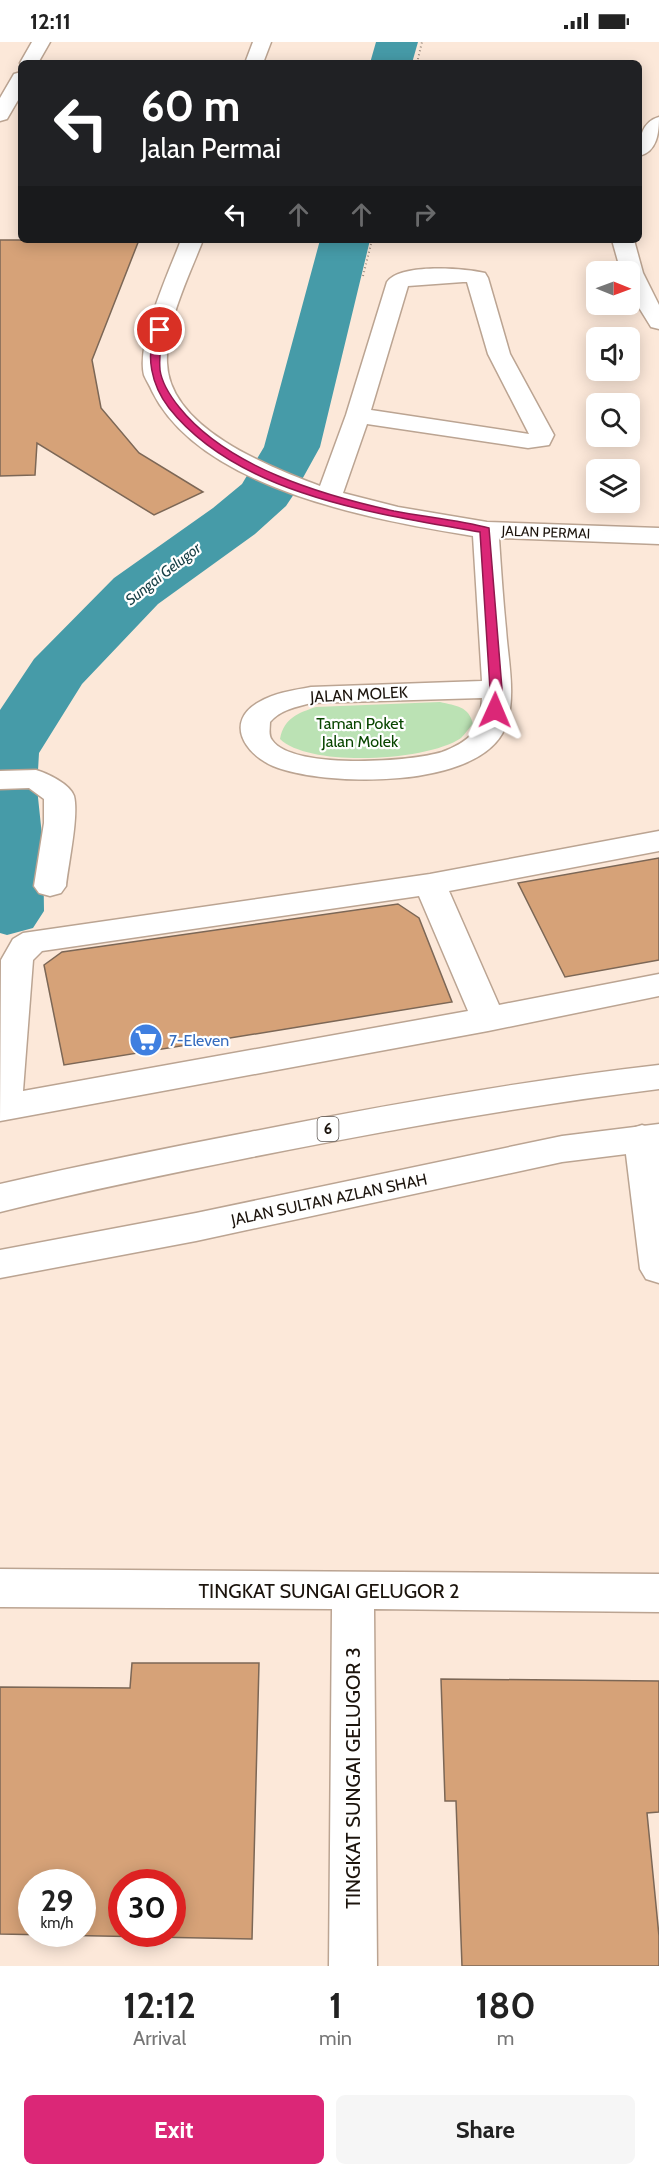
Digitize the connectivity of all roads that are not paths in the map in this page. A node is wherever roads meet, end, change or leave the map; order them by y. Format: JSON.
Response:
{"nodes":[{"id":1,"x":41,"y":42,"type":"edge"},
{"id":2,"x":262,"y":42,"type":"edge"},
{"id":3,"x":31,"y":60,"type":"edge"},
{"id":4,"x":255,"y":60,"type":"edge"},
{"id":5,"x":18,"y":83,"type":"edge"},
{"id":6,"x":0,"y":115,"type":"edge"},
{"id":7,"x":659,"y":123,"type":"edge"},
{"id":8,"x":642,"y":146,"type":"edge"},
{"id":9,"x":191,"y":243,"type":"edge"},
{"id":10,"x":624,"y":243,"type":"edge"},
{"id":11,"x":659,"y":322,"type":"edge"},
{"id":12,"x":358,"y":415,"type":"junction"},
{"id":13,"x":329,"y":497,"type":"junction"},
{"id":14,"x":485,"y":530,"type":"junction"},
{"id":15,"x":659,"y":536,"type":"edge"},
{"id":16,"x":496,"y":689,"type":"junction"},
{"id":17,"x":0,"y":780,"type":"edge"},
{"id":18,"x":659,"y":841,"type":"edge"},
{"id":19,"x":430,"y":884,"type":"junction"},
{"id":20,"x":50,"y":886,"type":"dead end"},
{"id":21,"x":659,"y":985,"type":"edge"},
{"id":22,"x":488,"y":1019,"type":"junction"},
{"id":23,"x":659,"y":1077,"type":"edge"},
{"id":24,"x":2,"y":1108,"type":"edge"},
{"id":25,"x":650,"y":1137,"type":"edge"},
{"id":26,"x":0,"y":1198,"type":"edge"},
{"id":27,"x":655,"y":1214,"type":"edge"},
{"id":28,"x":0,"y":1264,"type":"edge"},
{"id":29,"x":659,"y":1269,"type":"edge"},
{"id":30,"x":0,"y":1588,"type":"edge"},
{"id":31,"x":353,"y":1591,"type":"junction"},
{"id":32,"x":659,"y":1593,"type":"edge"},
{"id":33,"x":353,"y":1966,"type":"edge"}],
"edges":[{"from":1,"to":3,"type":"main road"},
{"from":2,"to":4,"type":"main road"},
{"from":5,"to":6,"type":"main road"},
{"from":7,"to":8,"type":"main road"},
{"from":9,"to":13,"type":"main road","name":"JALAN PERMAI"},
{"from":10,"to":11,"type":"main road"},
{"from":12,"to":12,"type":"main road"},
{"from":12,"to":13,"type":"main road"},
{"from":13,"to":14,"type":"main road","name":"JALAN PERMAI"},
{"from":14,"to":15,"type":"main road","name":"JALAN PERMAI"},
{"from":14,"to":16,"type":"main road","name":"JALAN MOLEK"},
{"from":16,"to":16,"type":"main road","name":"JALAN MOLEK"},
{"from":17,"to":20,"type":"main road"},
{"from":18,"to":19,"type":"main road"},
{"from":19,"to":22,"type":"main road"},
{"from":19,"to":24,"type":"main road"},
{"from":21,"to":22,"type":"main road"},
{"from":22,"to":24,"type":"main road"},
{"from":23,"to":26,"type":"main road","number":"6"},
{"from":25,"to":27,"type":"main road"},
{"from":25,"to":28,"type":"main road","name":"JALAN SULTAN AZLAN SHAH"},
{"from":27,"to":29,"type":"main road"},
{"from":30,"to":31,"type":"main road","name":"TINGKAT SUNGAI GELUGOR 2"},
{"from":31,"to":32,"type":"main road","name":"TINGKAT SUNGAI GELUGOR 2"},
{"from":31,"to":33,"type":"main road","name":"TINGKAT SUNGAI GELUGOR 3"}]}
